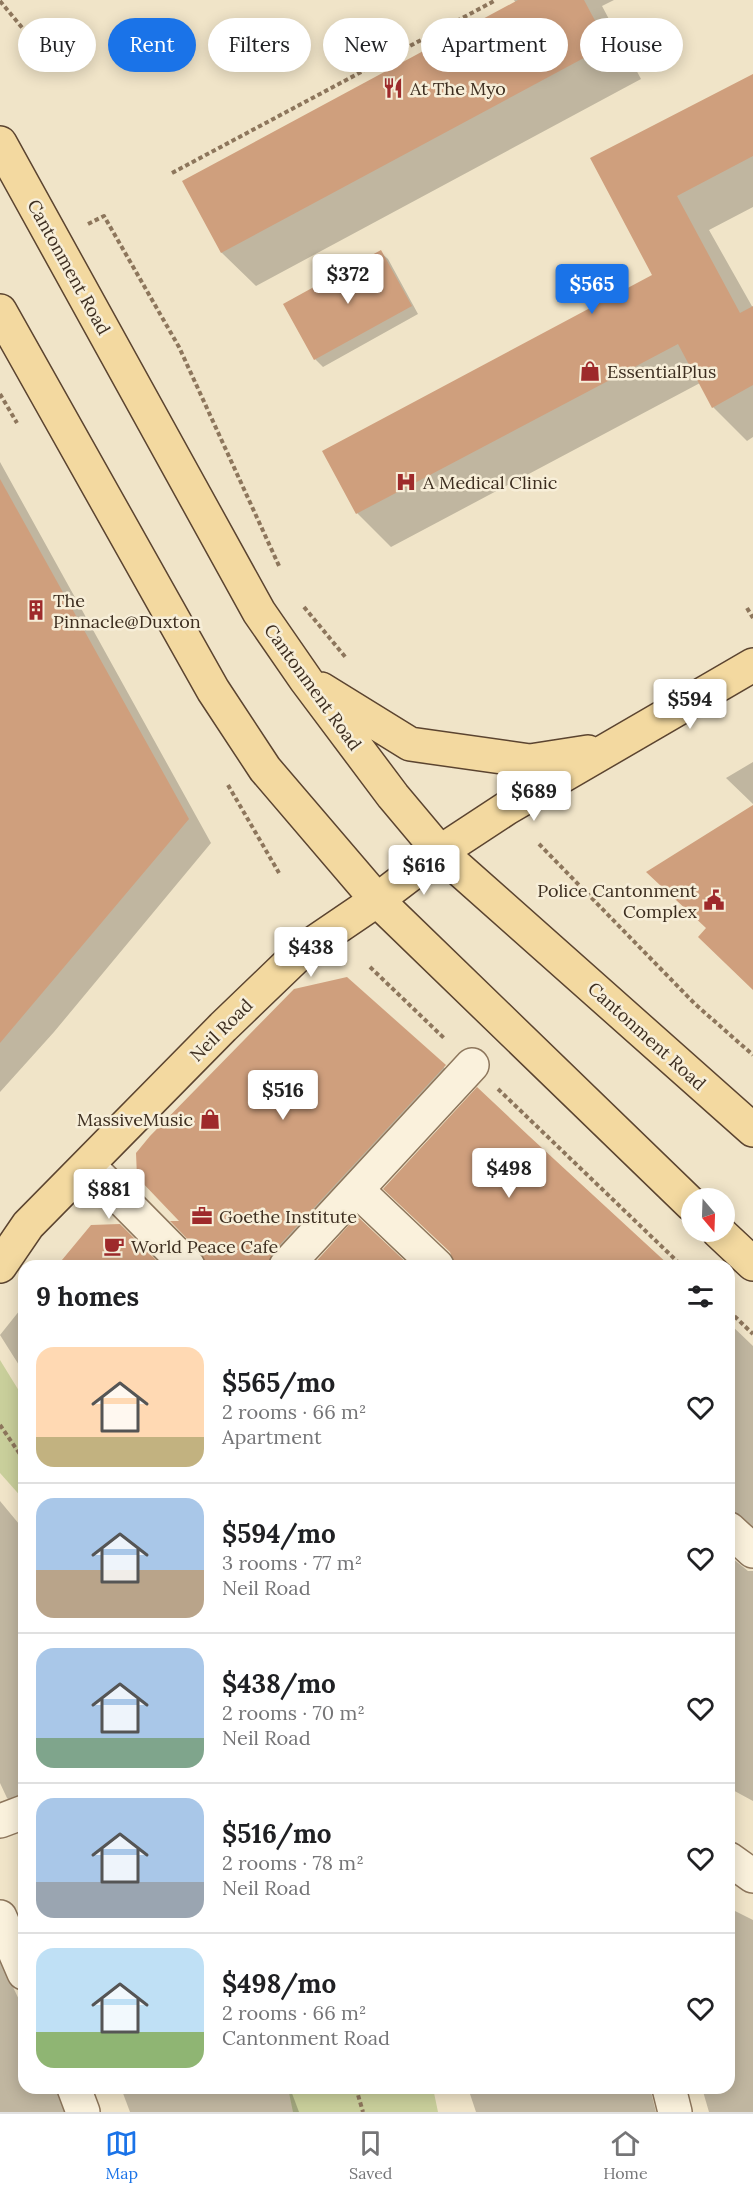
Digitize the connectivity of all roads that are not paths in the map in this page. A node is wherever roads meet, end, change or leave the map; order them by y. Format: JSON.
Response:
{"nodes":[{"id":1,"x":0,"y":143,"type":"edge"},
{"id":2,"x":0,"y":310,"type":"edge"},
{"id":3,"x":753,"y":665,"type":"edge"},
{"id":4,"x":306,"y":680,"type":"junction"},
{"id":5,"x":602,"y":750,"type":"junction"},
{"id":6,"x":440,"y":852,"type":"junction"},
{"id":7,"x":377,"y":900,"type":"junction"},
{"id":8,"x":472,"y":1065,"type":"road end"},
{"id":9,"x":753,"y":1130,"type":"edge"},
{"id":10,"x":89,"y":1166,"type":"junction"},
{"id":11,"x":357,"y":1190,"type":"junction"},
{"id":12,"x":681,"y":1194,"type":"edge"},
{"id":13,"x":730,"y":1242,"type":"edge"},
{"id":14,"x":182,"y":1260,"type":"edge"},
{"id":15,"x":292,"y":1260,"type":"edge"},
{"id":16,"x":431,"y":1260,"type":"edge"},
{"id":17,"x":753,"y":1264,"type":"edge"},
{"id":18,"x":0,"y":1266,"type":"edge"},
{"id":19,"x":735,"y":1534,"type":"edge"},
{"id":20,"x":753,"y":1551,"type":"edge"},
{"id":21,"x":18,"y":1814,"type":"edge"},
{"id":22,"x":0,"y":1821,"type":"edge"},
{"id":23,"x":735,"y":1863,"type":"edge"},
{"id":24,"x":753,"y":1876,"type":"edge"},
{"id":25,"x":735,"y":1880,"type":"edge"},
{"id":26,"x":753,"y":1883,"type":"edge"},
{"id":27,"x":0,"y":1917,"type":"edge"},
{"id":28,"x":18,"y":1958,"type":"edge"},
{"id":29,"x":670,"y":2094,"type":"edge"},
{"id":30,"x":675,"y":2112,"type":"edge"}],
"edges":[{"from":1,"to":4,"type":"main road","name":"Cantonment Road"},
{"from":2,"to":7,"type":"main road"},
{"from":3,"to":5,"type":"main road","name":"Neil Road"},
{"from":4,"to":5,"type":"main road"},
{"from":4,"to":6,"type":"main road","name":"Cantonment Road"},
{"from":5,"to":6,"type":"main road","name":"Neil Road"},
{"from":6,"to":7,"type":"main road","name":"Neil Road"},
{"from":6,"to":9,"type":"main road","name":"Cantonment Road"},
{"from":7,"to":10,"type":"main road","name":"Neil Road"},
{"from":7,"to":12,"type":"main road"},
{"from":8,"to":11,"type":"street"},
{"from":10,"to":14,"type":"street"},
{"from":10,"to":18,"type":"main road","name":"Neil Road"},
{"from":11,"to":15,"type":"street"},
{"from":11,"to":16,"type":"street"},
{"from":13,"to":17,"type":"main road"},
{"from":19,"to":20,"type":"street"},
{"from":21,"to":22,"type":"street"},
{"from":23,"to":24,"type":"street"},
{"from":25,"to":26,"type":"street"},
{"from":27,"to":28,"type":"street"},
{"from":29,"to":30,"type":"street"}]}
